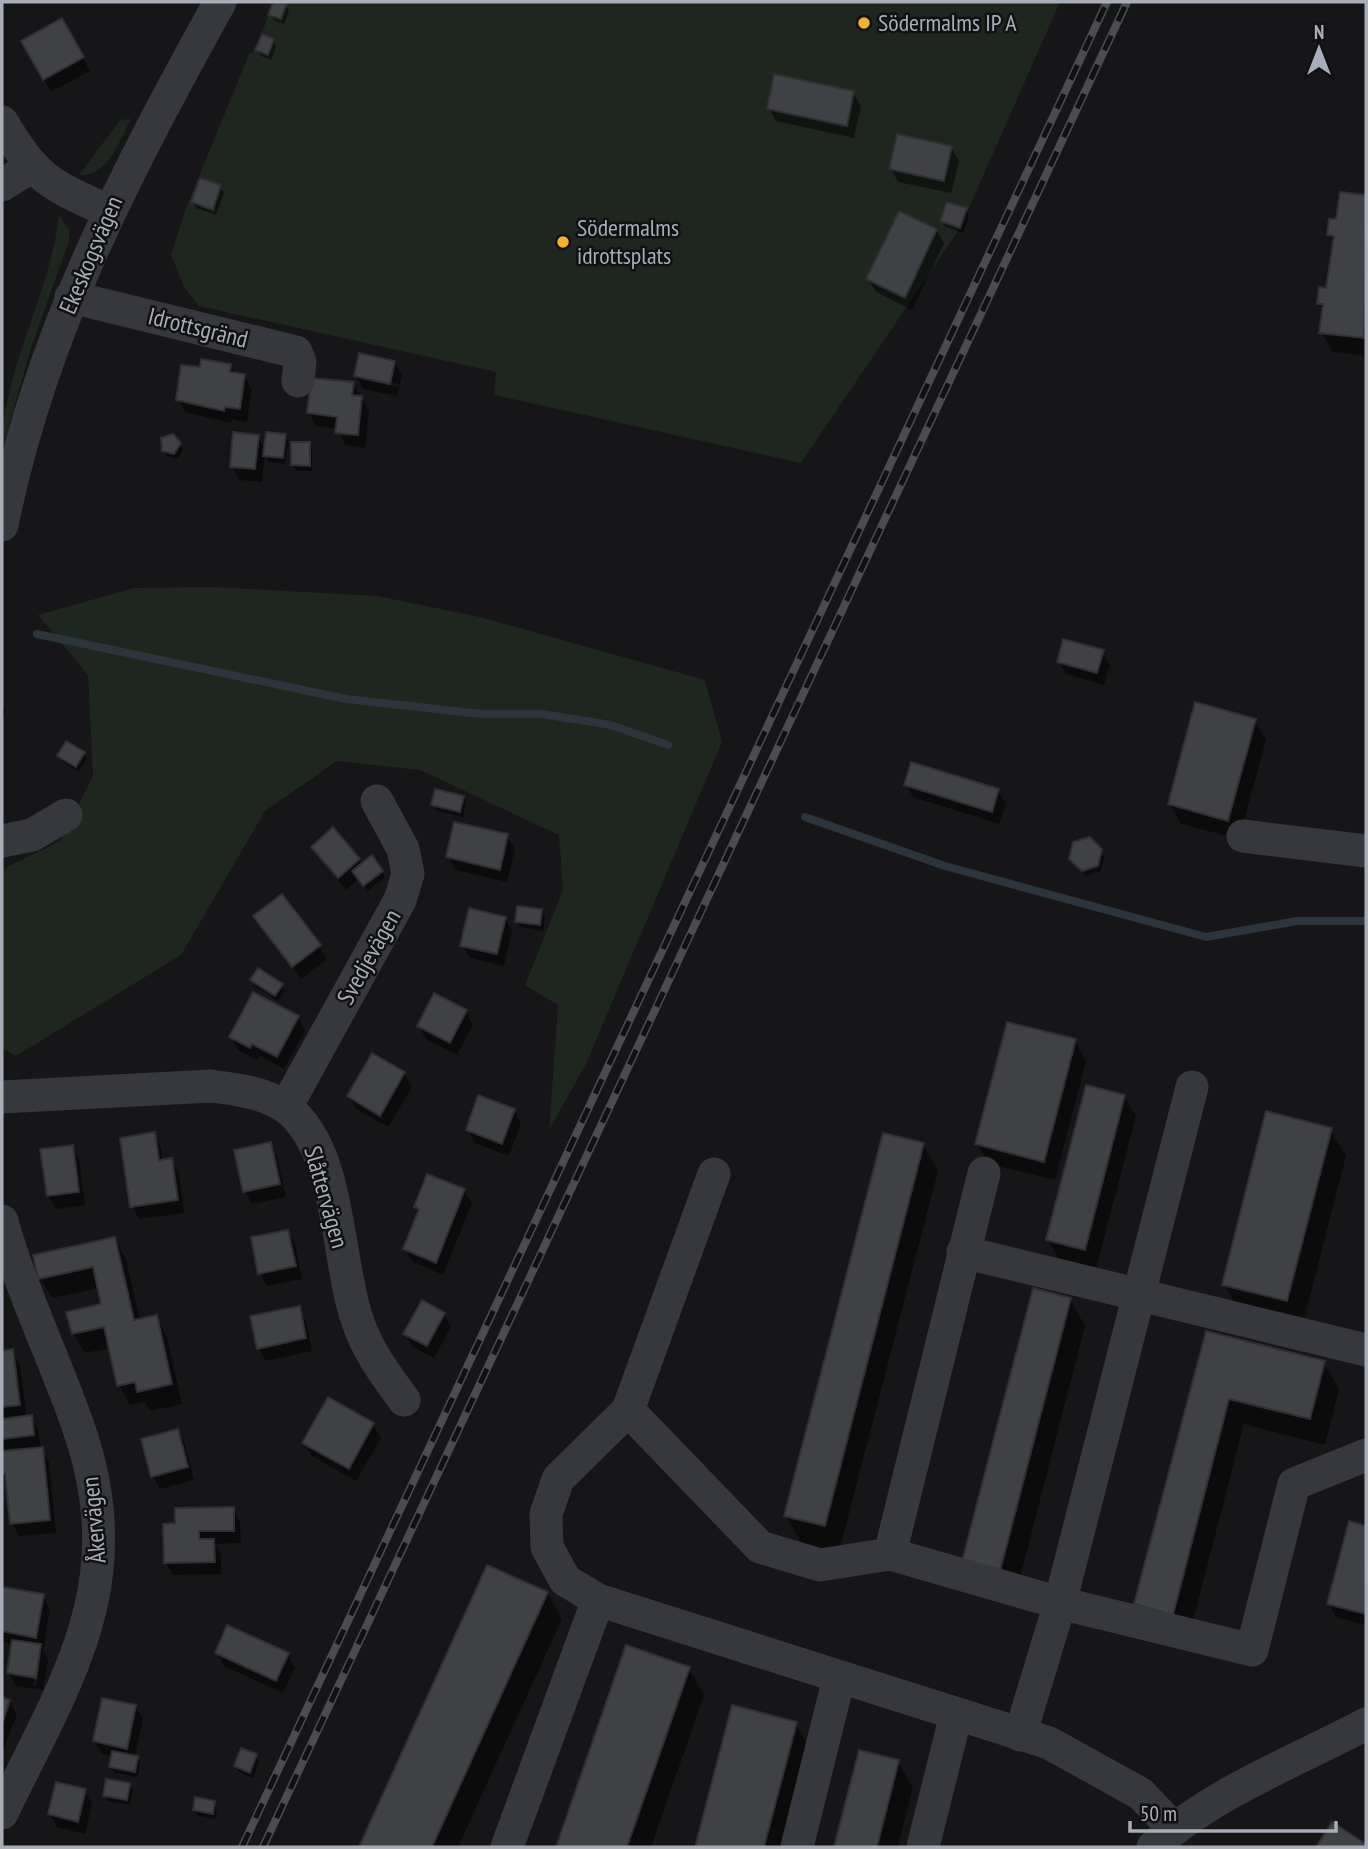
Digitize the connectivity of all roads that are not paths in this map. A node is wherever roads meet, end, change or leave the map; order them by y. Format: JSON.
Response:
{"nodes":[{"id":1,"x":220,"y":2,"type":"edge"},
{"id":2,"x":2,"y":122,"type":"edge"},
{"id":3,"x":31,"y":167,"type":"junction"},
{"id":4,"x":2,"y":185,"type":"edge"},
{"id":5,"x":108,"y":211,"type":"junction"},
{"id":6,"x":71,"y":297,"type":"junction"},
{"id":7,"x":298,"y":381,"type":"dead end"},
{"id":8,"x":2,"y":525,"type":"edge"},
{"id":9,"x":377,"y":801,"type":"dead end"},
{"id":10,"x":65,"y":815,"type":"dead end"},
{"id":11,"x":1242,"y":836,"type":"dead end"},
{"id":12,"x":2,"y":841,"type":"edge"},
{"id":13,"x":1366,"y":851,"type":"edge"},
{"id":14,"x":1192,"y":1087,"type":"dead end"},
{"id":15,"x":2,"y":1097,"type":"edge"},
{"id":16,"x":286,"y":1107,"type":"junction"},
{"id":17,"x":984,"y":1172,"type":"dead end"},
{"id":18,"x":714,"y":1174,"type":"dead end"},
{"id":19,"x":2,"y":1221,"type":"edge"},
{"id":20,"x":964,"y":1252,"type":"junction"},
{"id":21,"x":1139,"y":1295,"type":"junction"},
{"id":22,"x":1366,"y":1350,"type":"edge"},
{"id":23,"x":404,"y":1400,"type":"dead end"},
{"id":24,"x":628,"y":1410,"type":"junction"},
{"id":25,"x":1366,"y":1455,"type":"edge"},
{"id":26,"x":890,"y":1554,"type":"junction"},
{"id":27,"x":598,"y":1600,"type":"junction"},
{"id":28,"x":1060,"y":1603,"type":"junction"},
{"id":29,"x":839,"y":1678,"type":"junction"},
{"id":30,"x":956,"y":1715,"type":"junction"},
{"id":31,"x":1366,"y":1724,"type":"edge"},
{"id":32,"x":1020,"y":1735,"type":"junction"},
{"id":33,"x":2,"y":1814,"type":"edge"},
{"id":34,"x":1163,"y":1838,"type":"edge"},
{"id":35,"x":507,"y":1847,"type":"edge"},
{"id":36,"x":797,"y":1847,"type":"edge"},
{"id":37,"x":923,"y":1847,"type":"edge"}],
"edges":[{"from":1,"to":5,"type":"street","name":"Ekeskogsvägen"},
{"from":2,"to":3,"type":"street"},
{"from":3,"to":4,"type":"street"},
{"from":3,"to":5,"type":"street"},
{"from":5,"to":6,"type":"street","name":"Ekeskogsvägen"},
{"from":6,"to":7,"type":"street","name":"Idrottsgränd"},
{"from":6,"to":8,"type":"street","name":"Ekeskogsvägen"},
{"from":9,"to":16,"type":"street","name":"Svedjevägen"},
{"from":10,"to":12,"type":"street"},
{"from":11,"to":13,"type":"street"},
{"from":14,"to":21,"type":"street"},
{"from":15,"to":16,"type":"street"},
{"from":16,"to":23,"type":"street","name":"Slåttervägen"},
{"from":17,"to":20,"type":"street"},
{"from":18,"to":24,"type":"street"},
{"from":19,"to":33,"type":"street","name":"Åkervägen"},
{"from":20,"to":21,"type":"street"},
{"from":20,"to":26,"type":"street"},
{"from":21,"to":22,"type":"street"},
{"from":21,"to":28,"type":"street"},
{"from":24,"to":26,"type":"street"},
{"from":24,"to":27,"type":"street"},
{"from":25,"to":28,"type":"street"},
{"from":26,"to":28,"type":"street"},
{"from":27,"to":29,"type":"street"},
{"from":27,"to":35,"type":"street"},
{"from":28,"to":32,"type":"street"},
{"from":29,"to":30,"type":"street"},
{"from":29,"to":36,"type":"street"},
{"from":30,"to":32,"type":"street"},
{"from":30,"to":37,"type":"street"},
{"from":31,"to":34,"type":"street"},
{"from":32,"to":34,"type":"street"}]}
